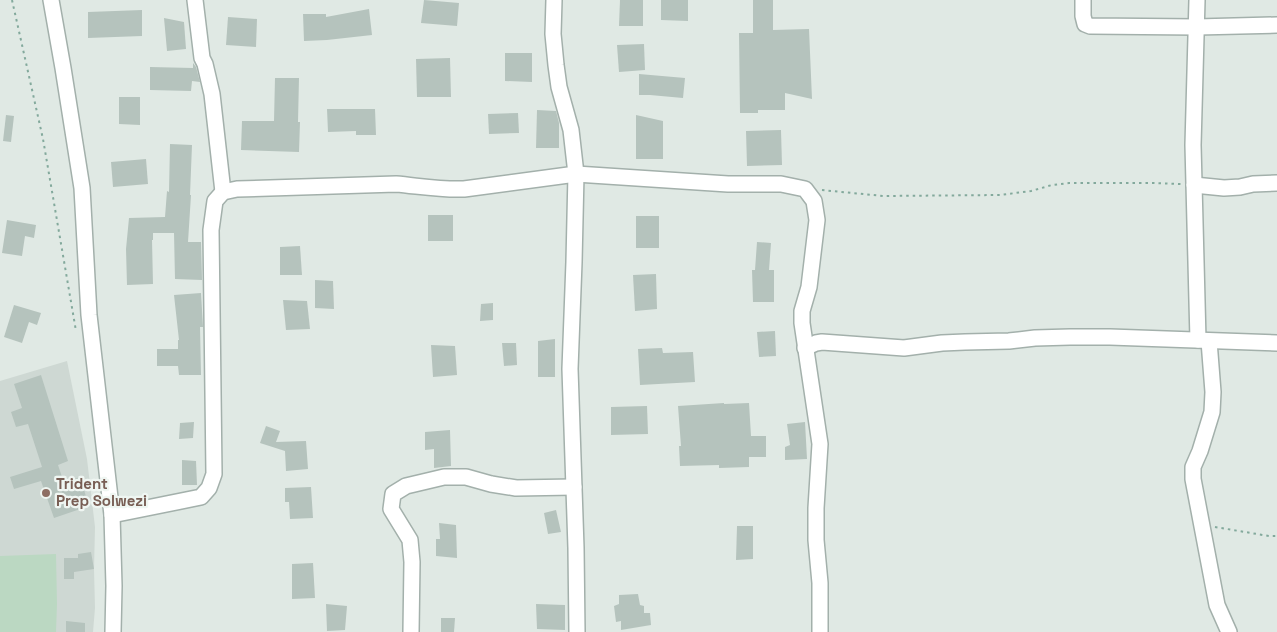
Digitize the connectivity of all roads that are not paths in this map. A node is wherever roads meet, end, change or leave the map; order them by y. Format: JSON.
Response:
{"nodes":[{"id":1,"x":51,"y":0,"type":"edge"},
{"id":2,"x":195,"y":0,"type":"edge"},
{"id":3,"x":554,"y":0,"type":"edge"},
{"id":4,"x":1084,"y":0,"type":"edge"},
{"id":5,"x":1198,"y":0,"type":"edge"},
{"id":6,"x":1277,"y":25,"type":"edge"},
{"id":7,"x":1197,"y":27,"type":"junction"},
{"id":8,"x":576,"y":174,"type":"junction"},
{"id":9,"x":1277,"y":183,"type":"edge"},
{"id":10,"x":1194,"y":185,"type":"junction"},
{"id":11,"x":223,"y":192,"type":"junction"},
{"id":12,"x":1204,"y":340,"type":"junction"},
{"id":13,"x":1277,"y":343,"type":"edge"},
{"id":14,"x":805,"y":348,"type":"junction"},
{"id":15,"x":574,"y":487,"type":"junction"},
{"id":16,"x":112,"y":515,"type":"junction"},
{"id":17,"x":113,"y":632,"type":"edge"},
{"id":18,"x":410,"y":632,"type":"edge"},
{"id":19,"x":577,"y":632,"type":"edge"},
{"id":20,"x":820,"y":632,"type":"edge"},
{"id":21,"x":1229,"y":632,"type":"edge"}],
"edges":[{"from":1,"to":16,"type":"street"},
{"from":2,"to":11,"type":"street"},
{"from":3,"to":8,"type":"street"},
{"from":4,"to":7,"type":"street"},
{"from":5,"to":7,"type":"street"},
{"from":6,"to":7,"type":"street"},
{"from":7,"to":10,"type":"street"},
{"from":8,"to":11,"type":"street"},
{"from":8,"to":14,"type":"street"},
{"from":8,"to":15,"type":"street"},
{"from":9,"to":10,"type":"street"},
{"from":10,"to":12,"type":"street"},
{"from":11,"to":16,"type":"street"},
{"from":12,"to":13,"type":"street"},
{"from":12,"to":14,"type":"street"},
{"from":12,"to":21,"type":"street"},
{"from":14,"to":20,"type":"street"},
{"from":15,"to":18,"type":"street"},
{"from":15,"to":19,"type":"street"},
{"from":16,"to":17,"type":"street"}]}
